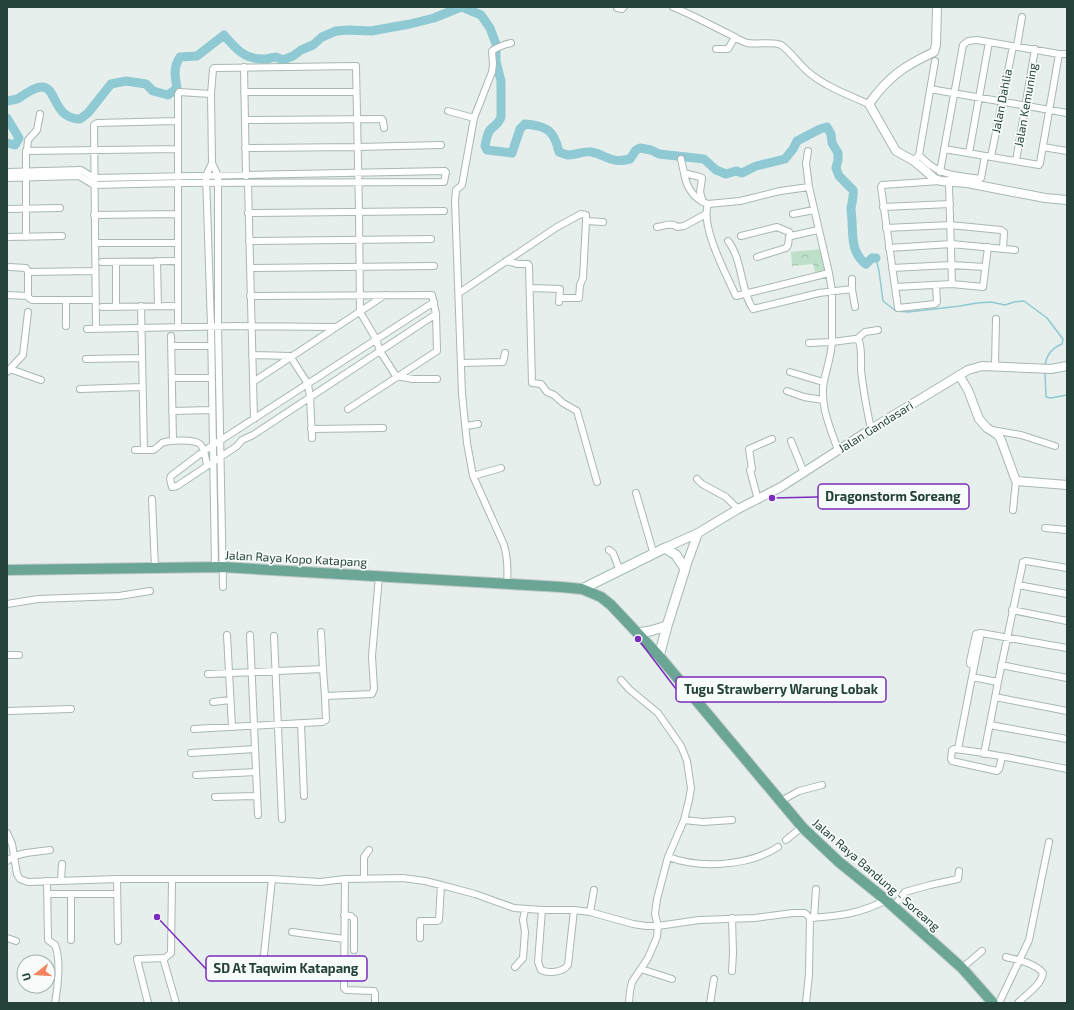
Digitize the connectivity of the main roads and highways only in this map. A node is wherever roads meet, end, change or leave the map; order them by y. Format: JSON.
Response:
{"nodes":[{"id":1,"x":7,"y":570,"type":"edge"},
{"id":2,"x":596,"y":583,"type":"junction"},
{"id":3,"x":582,"y":589,"type":"junction"},
{"id":4,"x":596,"y":595,"type":"junction"},
{"id":5,"x":667,"y":626,"type":"junction"},
{"id":6,"x":637,"y":633,"type":"junction"},
{"id":7,"x":659,"y":656,"type":"junction"},
{"id":8,"x":993,"y":1003,"type":"edge"}],
"edges":[{"from":1,"to":3,"type":"main road","name":"Jalan Raya Kopo Katapang"},
{"from":2,"to":3,"type":"main road"},
{"from":2,"to":4,"type":"main road"},
{"from":2,"to":5,"type":"main road"},
{"from":3,"to":4,"type":"main road","name":"Jalan Raya Bandung - Soreang"},
{"from":4,"to":6,"type":"main road","name":"Jalan Raya Bandung - Soreang"},
{"from":5,"to":6,"type":"main road"},
{"from":5,"to":7,"type":"main road"},
{"from":6,"to":7,"type":"main road","name":"Jalan Raya Bandung - Soreang"},
{"from":7,"to":8,"type":"main road","name":"Jalan Raya Bandung - Soreang"}]}
